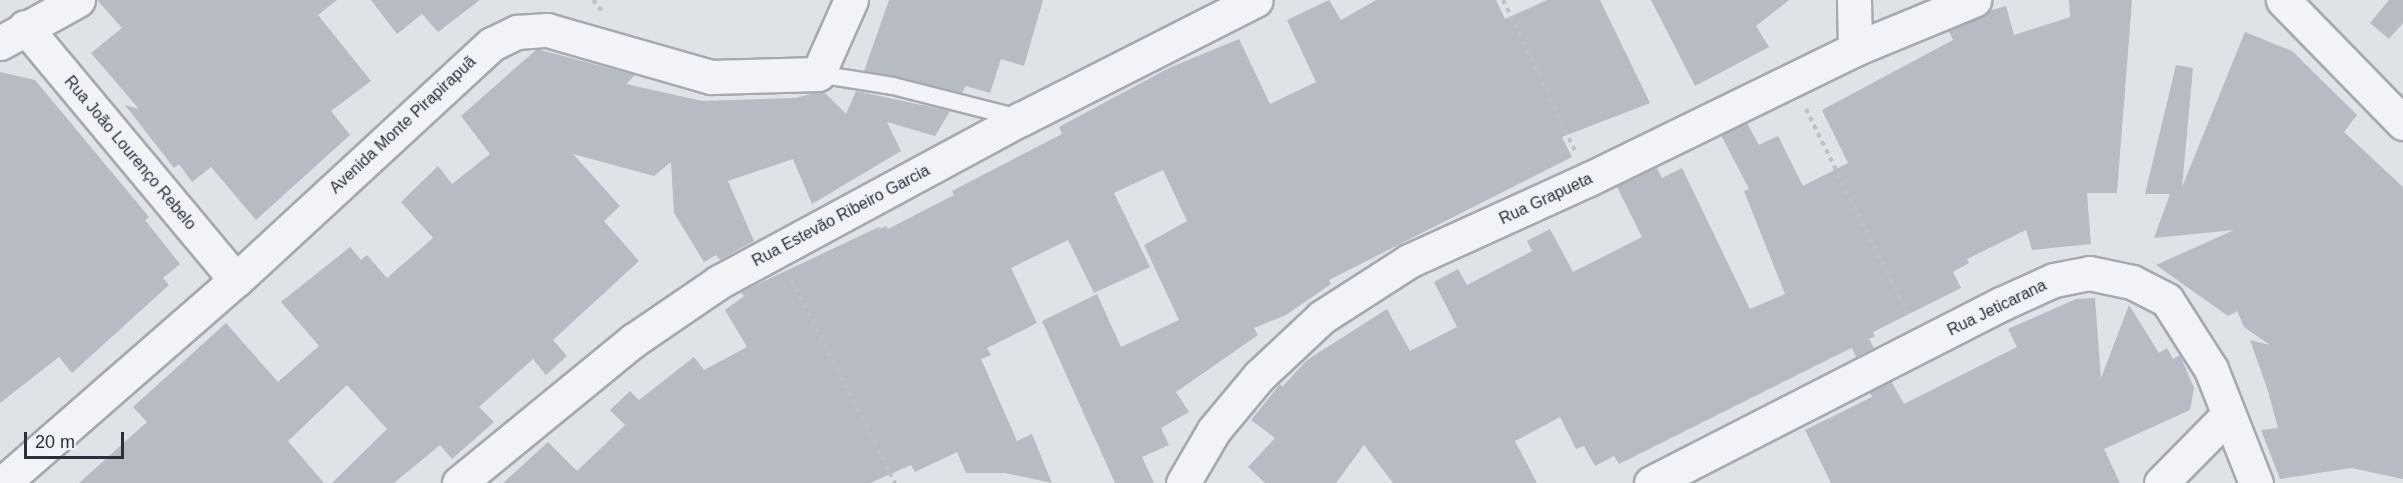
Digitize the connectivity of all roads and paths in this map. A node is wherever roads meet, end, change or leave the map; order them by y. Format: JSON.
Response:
{"nodes":[{"id":1,"x":78,"y":0,"type":"edge"},
{"id":2,"x":851,"y":0,"type":"edge"},
{"id":3,"x":1256,"y":0,"type":"edge"},
{"id":4,"x":1503,"y":0,"type":"edge"},
{"id":5,"x":1854,"y":0,"type":"edge"},
{"id":6,"x":1974,"y":0,"type":"edge"},
{"id":7,"x":2277,"y":2,"type":"edge"},
{"id":8,"x":12,"y":35,"type":"edge"},
{"id":9,"x":1855,"y":49,"type":"junction"},
{"id":10,"x":818,"y":74,"type":"junction"},
{"id":11,"x":1791,"y":79,"type":"junction"},
{"id":12,"x":1021,"y":119,"type":"junction"},
{"id":13,"x":2403,"y":123,"type":"edge"},
{"id":14,"x":1589,"y":179,"type":"junction"},
{"id":15,"x":777,"y":250,"type":"junction"},
{"id":16,"x":236,"y":279,"type":"junction"},
{"id":17,"x":1922,"y":344,"type":"junction"},
{"id":18,"x":2228,"y":415,"type":"junction"},
{"id":19,"x":3,"y":483,"type":"edge"},
{"id":20,"x":459,"y":483,"type":"edge"},
{"id":21,"x":895,"y":483,"type":"edge"},
{"id":22,"x":1183,"y":483,"type":"edge"},
{"id":23,"x":1651,"y":483,"type":"edge"},
{"id":24,"x":2161,"y":483,"type":"edge"},
{"id":25,"x":2256,"y":483,"type":"edge"}],
"edges":[{"from":1,"to":8,"type":"street"},
{"from":2,"to":10,"type":"street"},
{"from":3,"to":12,"type":"street","name":"Rua Estevão Ribeiro Garcia"},
{"from":4,"to":14,"type":"path"},
{"from":5,"to":9,"type":"street"},
{"from":6,"to":9,"type":"street","name":"Rua Grapueta"},
{"from":7,"to":13,"type":"street"},
{"from":8,"to":16,"type":"street","name":"Rua João Lourenço Rebelo"},
{"from":9,"to":11,"type":"street","name":"Rua Grapueta"},
{"from":10,"to":12,"type":"lane"},
{"from":10,"to":16,"type":"street","name":"Avenida Monte Pirapirapuã"},
{"from":11,"to":14,"type":"street","name":"Rua Grapueta"},
{"from":11,"to":17,"type":"path"},
{"from":12,"to":15,"type":"street","name":"Rua Estevão Ribeiro Garcia"},
{"from":14,"to":22,"type":"street","name":"Rua Grapueta"},
{"from":15,"to":20,"type":"street","name":"Rua Estevão Ribeiro Garcia"},
{"from":15,"to":21,"type":"path"},
{"from":16,"to":19,"type":"street","name":"Avenida Monte Pirapirapuã"},
{"from":17,"to":18,"type":"street","name":"Rua Jeticarana"},
{"from":17,"to":23,"type":"street","name":"Rua Jeticarana"},
{"from":18,"to":24,"type":"street"},
{"from":18,"to":25,"type":"street","name":"Rua Jeticarana"}]}
